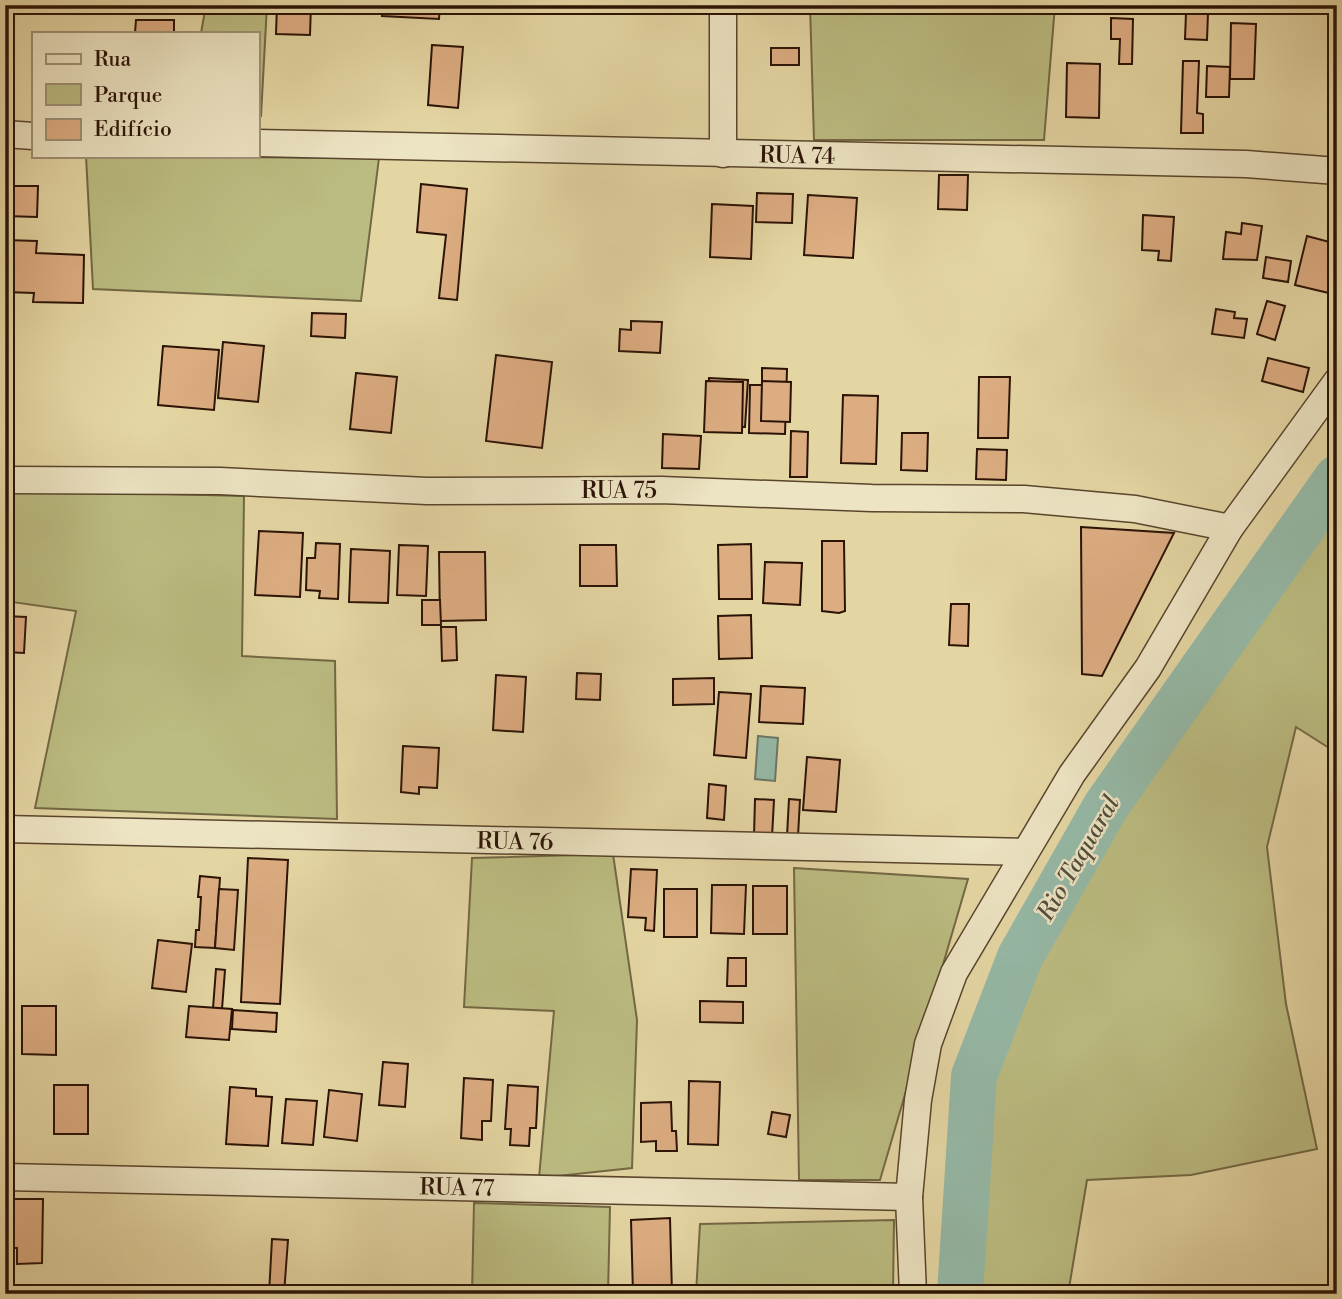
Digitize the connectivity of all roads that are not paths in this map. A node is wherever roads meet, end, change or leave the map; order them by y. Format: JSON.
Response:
{"nodes":[{"id":1,"x":723,"y":5,"type":"edge"},
{"id":2,"x":5,"y":134,"type":"edge"},
{"id":3,"x":32,"y":136,"type":"edge"},
{"id":4,"x":259,"y":143,"type":"edge"},
{"id":5,"x":723,"y":154,"type":"junction"},
{"id":6,"x":1337,"y":171,"type":"edge"},
{"id":7,"x":1337,"y":381,"type":"edge"},
{"id":8,"x":5,"y":480,"type":"edge"},
{"id":9,"x":1230,"y":528,"type":"junction"},
{"id":10,"x":5,"y":829,"type":"edge"},
{"id":11,"x":1025,"y":852,"type":"junction"},
{"id":12,"x":5,"y":1177,"type":"edge"},
{"id":13,"x":909,"y":1198,"type":"junction"},
{"id":14,"x":912,"y":1294,"type":"edge"}],
"edges":[{"from":1,"to":5,"type":"street"},
{"from":2,"to":3,"type":"street"},
{"from":4,"to":5,"type":"street","name":"RUA 74"},
{"from":5,"to":6,"type":"street","name":"RUA 74"},
{"from":7,"to":9,"type":"street"},
{"from":8,"to":9,"type":"street","name":"RUA 75"},
{"from":9,"to":11,"type":"street"},
{"from":10,"to":11,"type":"street","name":"RUA 76"},
{"from":11,"to":13,"type":"street"},
{"from":12,"to":13,"type":"street","name":"RUA 77"},
{"from":13,"to":14,"type":"street"}]}
